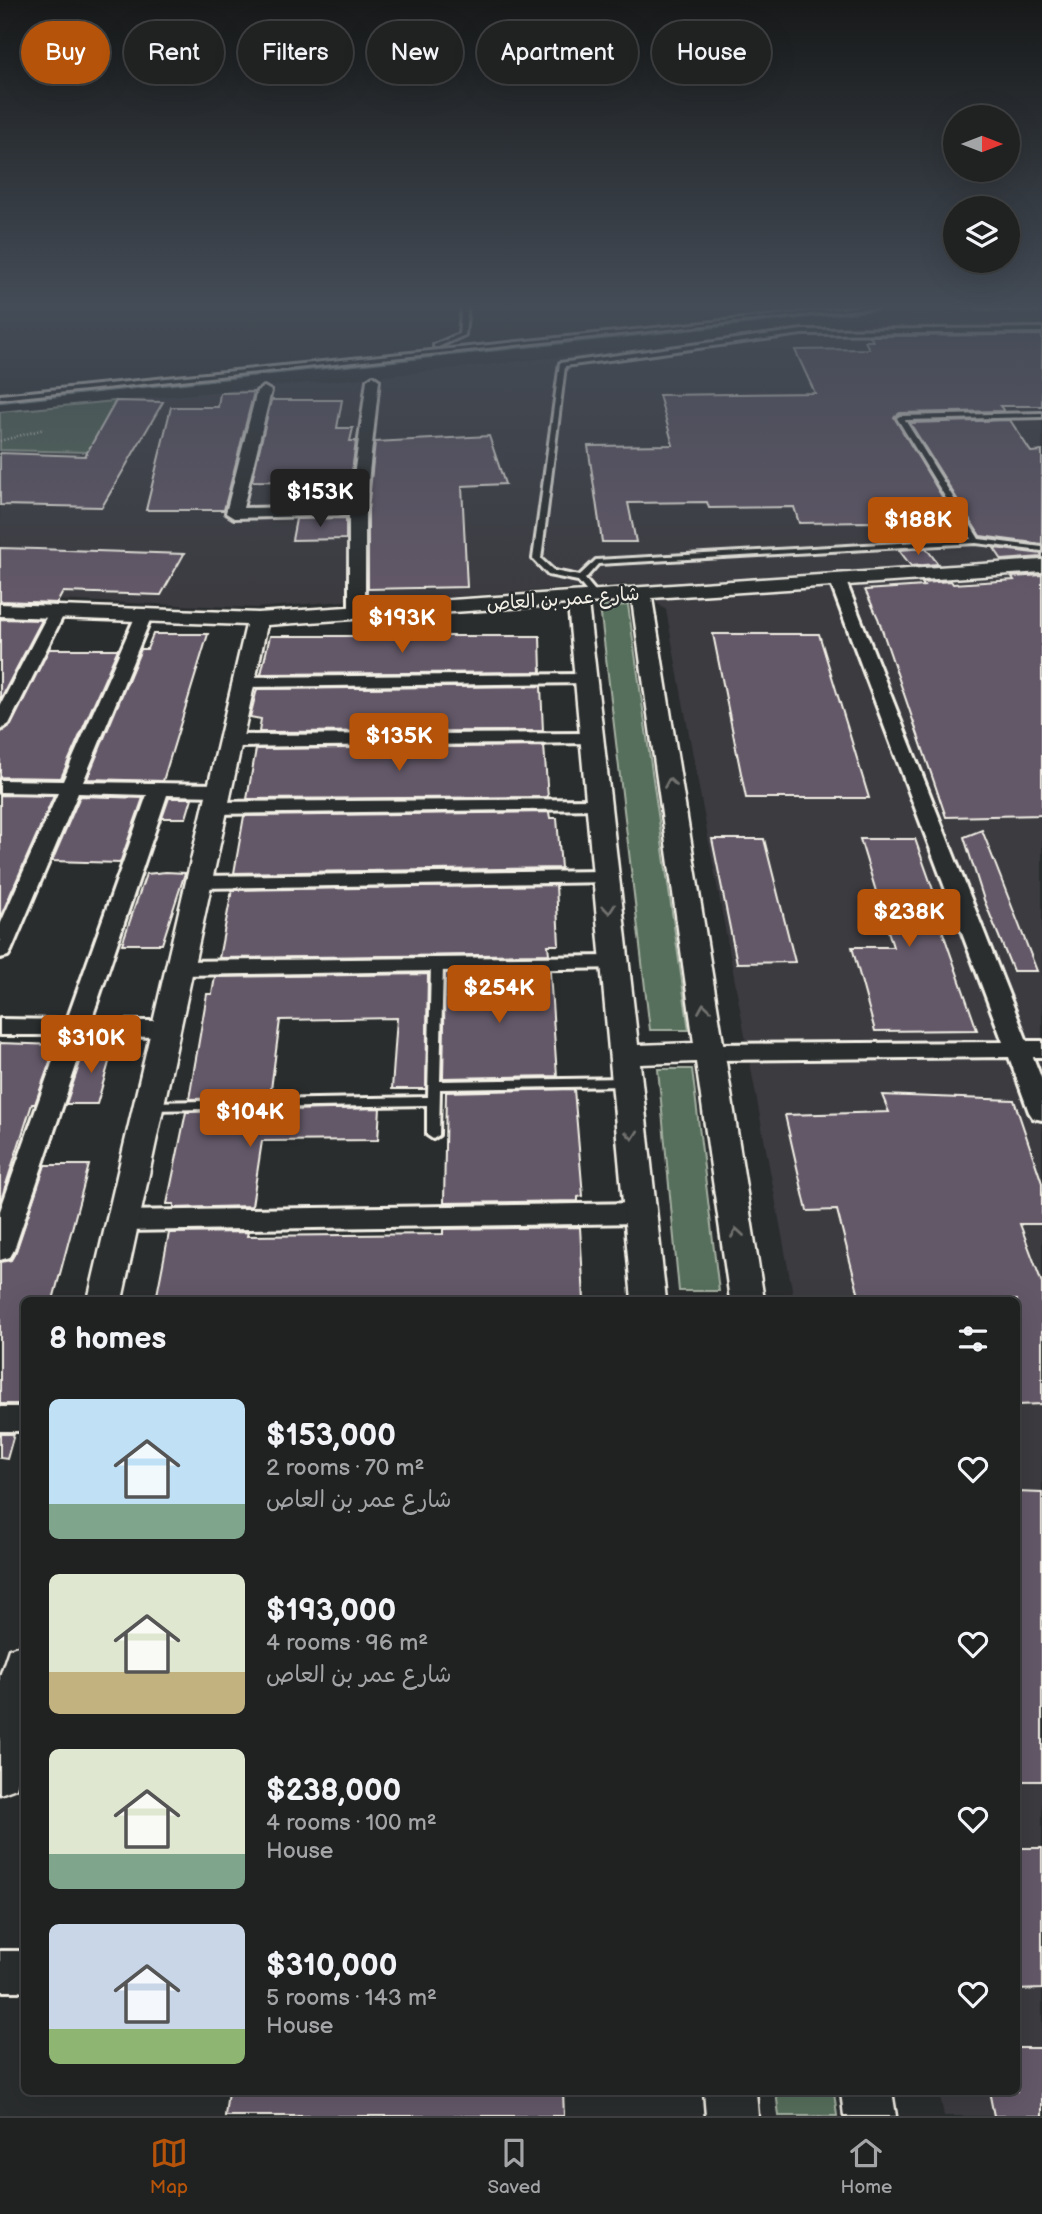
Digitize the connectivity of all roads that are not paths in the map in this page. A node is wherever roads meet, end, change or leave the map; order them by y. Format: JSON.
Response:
{"nodes":[{"id":1,"x":261,"y":404,"type":"edge"},
{"id":2,"x":370,"y":404,"type":"edge"},
{"id":3,"x":557,"y":404,"type":"edge"},
{"id":4,"x":1042,"y":415,"type":"edge"},
{"id":5,"x":358,"y":510,"type":"junction"},
{"id":6,"x":976,"y":541,"type":"junction"},
{"id":7,"x":1042,"y":549,"type":"edge"},
{"id":8,"x":1042,"y":565,"type":"edge"},
{"id":9,"x":837,"y":579,"type":"junction"},
{"id":10,"x":585,"y":591,"type":"junction"},
{"id":11,"x":641,"y":593,"type":"junction"},
{"id":12,"x":0,"y":610,"type":"edge"},
{"id":13,"x":57,"y":612,"type":"junction"},
{"id":14,"x":357,"y":612,"type":"junction"},
{"id":15,"x":144,"y":615,"type":"junction"},
{"id":16,"x":258,"y":619,"type":"junction"},
{"id":17,"x":585,"y":679,"type":"junction"},
{"id":18,"x":244,"y":682,"type":"junction"},
{"id":19,"x":0,"y":724,"type":"edge"},
{"id":20,"x":592,"y":739,"type":"junction"},
{"id":21,"x":230,"y":741,"type":"junction"},
{"id":22,"x":0,"y":786,"type":"edge"},
{"id":23,"x":70,"y":787,"type":"junction"},
{"id":24,"x":159,"y":789,"type":"junction"},
{"id":25,"x":217,"y":799,"type":"junction"},
{"id":26,"x":598,"y":805,"type":"junction"},
{"id":27,"x":606,"y":877,"type":"junction"},
{"id":28,"x":199,"y":881,"type":"junction"},
{"id":29,"x":0,"y":951,"type":"edge"},
{"id":30,"x":615,"y":963,"type":"junction"},
{"id":31,"x":437,"y":965,"type":"junction"},
{"id":32,"x":180,"y":968,"type":"junction"},
{"id":33,"x":0,"y":1027,"type":"edge"},
{"id":34,"x":76,"y":1028,"type":"junction"},
{"id":35,"x":166,"y":1029,"type":"junction"},
{"id":36,"x":1030,"y":1049,"type":"edge"},
{"id":37,"x":710,"y":1052,"type":"junction"},
{"id":38,"x":626,"y":1069,"type":"junction"},
{"id":39,"x":434,"y":1086,"type":"junction"},
{"id":40,"x":434,"y":1101,"type":"junction"},
{"id":41,"x":149,"y":1106,"type":"junction"},
{"id":42,"x":1042,"y":1112,"type":"edge"},
{"id":43,"x":433,"y":1135,"type":"dead end"},
{"id":44,"x":640,"y":1213,"type":"junction"},
{"id":45,"x":123,"y":1221,"type":"junction"},
{"id":46,"x":0,"y":1250,"type":"edge"},
{"id":47,"x":106,"y":1297,"type":"edge"},
{"id":48,"x":649,"y":1297,"type":"edge"},
{"id":49,"x":747,"y":1297,"type":"edge"},
{"id":50,"x":0,"y":1419,"type":"edge"},
{"id":51,"x":21,"y":1419,"type":"edge"},
{"id":52,"x":21,"y":1692,"type":"edge"},
{"id":53,"x":18,"y":1721,"type":"edge"},
{"id":54,"x":0,"y":1773,"type":"edge"},
{"id":55,"x":0,"y":1971,"type":"edge"},
{"id":56,"x":21,"y":1971,"type":"edge"},
{"id":57,"x":730,"y":2095,"type":"edge"},
{"id":58,"x":867,"y":2095,"type":"edge"},
{"id":59,"x":732,"y":2116,"type":"edge"},
{"id":60,"x":870,"y":2116,"type":"edge"}],
"edges":[{"from":1,"to":5,"type":"street"},
{"from":2,"to":5,"type":"street"},
{"from":3,"to":10,"type":"lane"},
{"from":4,"to":6,"type":"lane"},
{"from":5,"to":14,"type":"street"},
{"from":6,"to":7,"type":"lane"},
{"from":6,"to":10,"type":"lane"},
{"from":8,"to":9,"type":"street","name":"شارع عمر بن العاص"},
{"from":9,"to":11,"type":"street","name":"شارع عمر بن العاص"},
{"from":9,"to":36,"type":"street"},
{"from":10,"to":11,"type":"street","name":"شارع عمر بن العاص"},
{"from":10,"to":14,"type":"street","name":"شارع عمر بن العاص"},
{"from":10,"to":17,"type":"street"},
{"from":37,"to":11,"type":"street","one_way":true},
{"from":12,"to":13,"type":"street","name":"شارع عمر بن العاص"},
{"from":13,"to":15,"type":"street","name":"شارع عمر بن العاص"},
{"from":13,"to":19,"type":"street"},
{"from":14,"to":16,"type":"street","name":"شارع عمر بن العاص"},
{"from":15,"to":16,"type":"street","name":"شارع عمر بن العاص"},
{"from":15,"to":23,"type":"street"},
{"from":16,"to":18,"type":"street"},
{"from":17,"to":18,"type":"street"},
{"from":17,"to":20,"type":"street"},
{"from":18,"to":21,"type":"street"},
{"from":20,"to":21,"type":"street"},
{"from":20,"to":26,"type":"street"},
{"from":21,"to":25,"type":"street"},
{"from":22,"to":23,"type":"street"},
{"from":23,"to":24,"type":"street"},
{"from":23,"to":29,"type":"street"},
{"from":24,"to":25,"type":"street"},
{"from":24,"to":34,"type":"street"},
{"from":25,"to":26,"type":"street"},
{"from":25,"to":28,"type":"street"},
{"from":26,"to":27,"type":"street"},
{"from":27,"to":28,"type":"street"},
{"from":27,"to":30,"type":"street","one_way":true},
{"from":28,"to":32,"type":"street"},
{"from":30,"to":31,"type":"street"},
{"from":30,"to":38,"type":"street"},
{"from":31,"to":32,"type":"street"},
{"from":31,"to":39,"type":"lane"},
{"from":32,"to":35,"type":"street"},
{"from":33,"to":34,"type":"street"},
{"from":34,"to":35,"type":"street"},
{"from":34,"to":46,"type":"street"},
{"from":35,"to":41,"type":"street"},
{"from":36,"to":37,"type":"street"},
{"from":36,"to":42,"type":"street"},
{"from":37,"to":38,"type":"street"},
{"from":49,"to":37,"type":"street","one_way":true},
{"from":38,"to":39,"type":"lane"},
{"from":38,"to":44,"type":"street","one_way":true},
{"from":39,"to":40,"type":"lane"},
{"from":40,"to":41,"type":"lane"},
{"from":40,"to":43,"type":"lane"},
{"from":41,"to":45,"type":"street"},
{"from":44,"to":45,"type":"street"},
{"from":44,"to":48,"type":"street"},
{"from":45,"to":47,"type":"street"},
{"from":50,"to":51,"type":"street"},
{"from":52,"to":53,"type":"street"},
{"from":53,"to":54,"type":"street"},
{"from":55,"to":56,"type":"street"},
{"from":57,"to":59,"type":"street"},
{"from":58,"to":60,"type":"street"}]}
